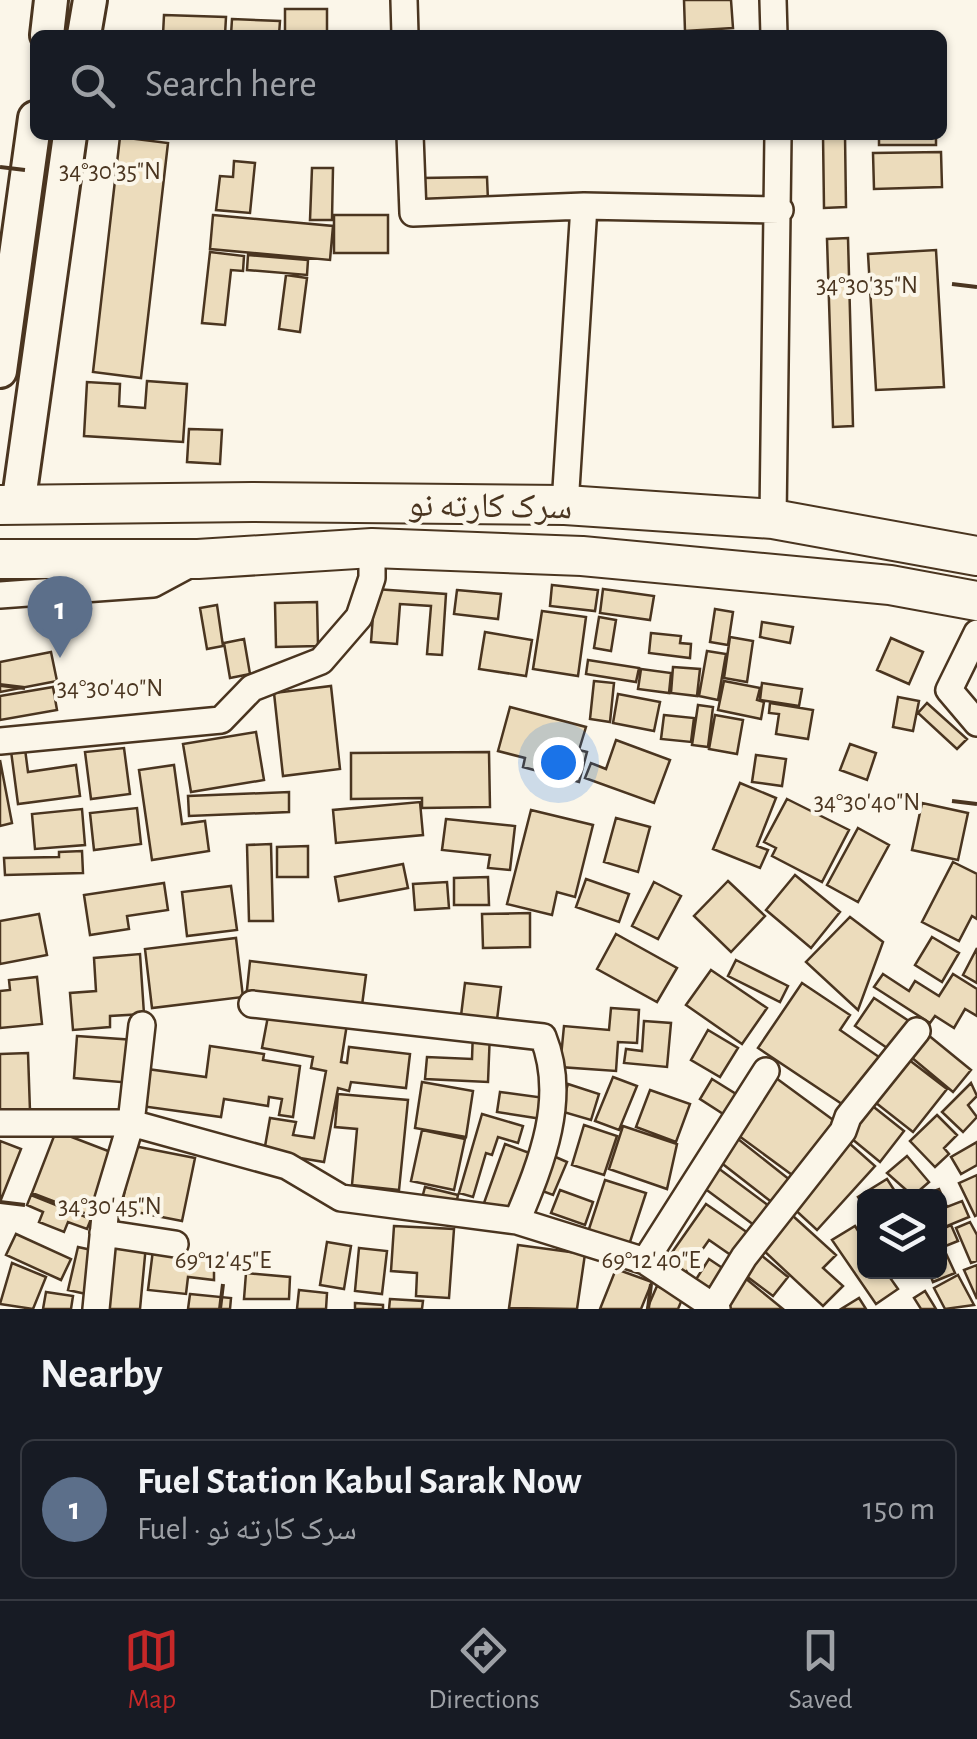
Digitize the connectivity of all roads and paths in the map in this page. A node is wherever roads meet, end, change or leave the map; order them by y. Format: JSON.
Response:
{"nodes":[{"id":1,"x":52,"y":0,"type":"edge"},
{"id":2,"x":90,"y":0,"type":"edge"},
{"id":3,"x":404,"y":0,"type":"edge"},
{"id":4,"x":773,"y":0,"type":"edge"},
{"id":5,"x":47,"y":30,"type":"edge"},
{"id":6,"x":85,"y":30,"type":"edge"},
{"id":7,"x":406,"y":30,"type":"edge"},
{"id":8,"x":774,"y":30,"type":"edge"},
{"id":9,"x":32,"y":140,"type":"edge"},
{"id":10,"x":69,"y":140,"type":"edge"},
{"id":11,"x":410,"y":140,"type":"edge"},
{"id":12,"x":778,"y":140,"type":"edge"},
{"id":13,"x":584,"y":206,"type":"junction"},
{"id":14,"x":780,"y":210,"type":"junction"},
{"id":15,"x":0,"y":370,"type":"edge"},
{"id":16,"x":16,"y":385,"type":"edge"},
{"id":17,"x":9,"y":505,"type":"edge"},
{"id":18,"x":565,"y":505,"type":"junction"},
{"id":19,"x":773,"y":518,"type":"junction"},
{"id":20,"x":372,"y":548,"type":"junction"},
{"id":21,"x":977,"y":556,"type":"edge"},
{"id":22,"x":0,"y":559,"type":"edge"},
{"id":23,"x":198,"y":560,"type":"junction"},
{"id":24,"x":0,"y":595,"type":"edge"},
{"id":25,"x":977,"y":601,"type":"edge"},
{"id":26,"x":977,"y":633,"type":"edge"},
{"id":27,"x":977,"y":723,"type":"edge"},
{"id":28,"x":0,"y":742,"type":"edge"},
{"id":29,"x":252,"y":1004,"type":"dead end"},
{"id":30,"x":142,"y":1025,"type":"dead end"},
{"id":31,"x":917,"y":1031,"type":"dead end"},
{"id":32,"x":766,"y":1071,"type":"dead end"},
{"id":33,"x":0,"y":1123,"type":"edge"},
{"id":34,"x":131,"y":1123,"type":"junction"},
{"id":35,"x":517,"y":1221,"type":"junction"},
{"id":36,"x":103,"y":1233,"type":"junction"},
{"id":37,"x":175,"y":1244,"type":"dead end"},
{"id":38,"x":646,"y":1262,"type":"junction"},
{"id":39,"x":716,"y":1308,"type":"edge"},
{"id":40,"x":96,"y":1309,"type":"edge"}],
"edges":[{"from":1,"to":5,"type":"main road"},
{"from":2,"to":6,"type":"main road"},
{"from":3,"to":7,"type":"street"},
{"from":4,"to":8,"type":"street"},
{"from":9,"to":15,"type":"main road"},
{"from":10,"to":16,"type":"main road"},
{"from":11,"to":13,"type":"street"},
{"from":12,"to":14,"type":"street"},
{"from":13,"to":14,"type":"street"},
{"from":13,"to":18,"type":"street"},
{"from":14,"to":19,"type":"street"},
{"from":16,"to":17,"type":"main road"},
{"from":17,"to":18,"type":"highway","name":"سرک کارته نو"},
{"from":18,"to":19,"type":"highway","name":"سرک کارته نو"},
{"from":19,"to":21,"type":"highway","name":"سرک کارته نو"},
{"from":20,"to":23,"type":"highway","name":"سرک کارته نو"},
{"from":20,"to":25,"type":"highway","name":"سرک کارته نو"},
{"from":20,"to":28,"type":"street"},
{"from":22,"to":23,"type":"highway","name":"سرک کارته نو"},
{"from":23,"to":24,"type":"street"},
{"from":26,"to":27,"type":"street"},
{"from":29,"to":35,"type":"street"},
{"from":30,"to":34,"type":"street"},
{"from":31,"to":39,"type":"street"},
{"from":32,"to":38,"type":"street"},
{"from":33,"to":34,"type":"street"},
{"from":34,"to":35,"type":"street"},
{"from":34,"to":36,"type":"street"},
{"from":35,"to":38,"type":"street"},
{"from":36,"to":37,"type":"street"},
{"from":36,"to":40,"type":"street"},
{"from":38,"to":39,"type":"street"}]}
